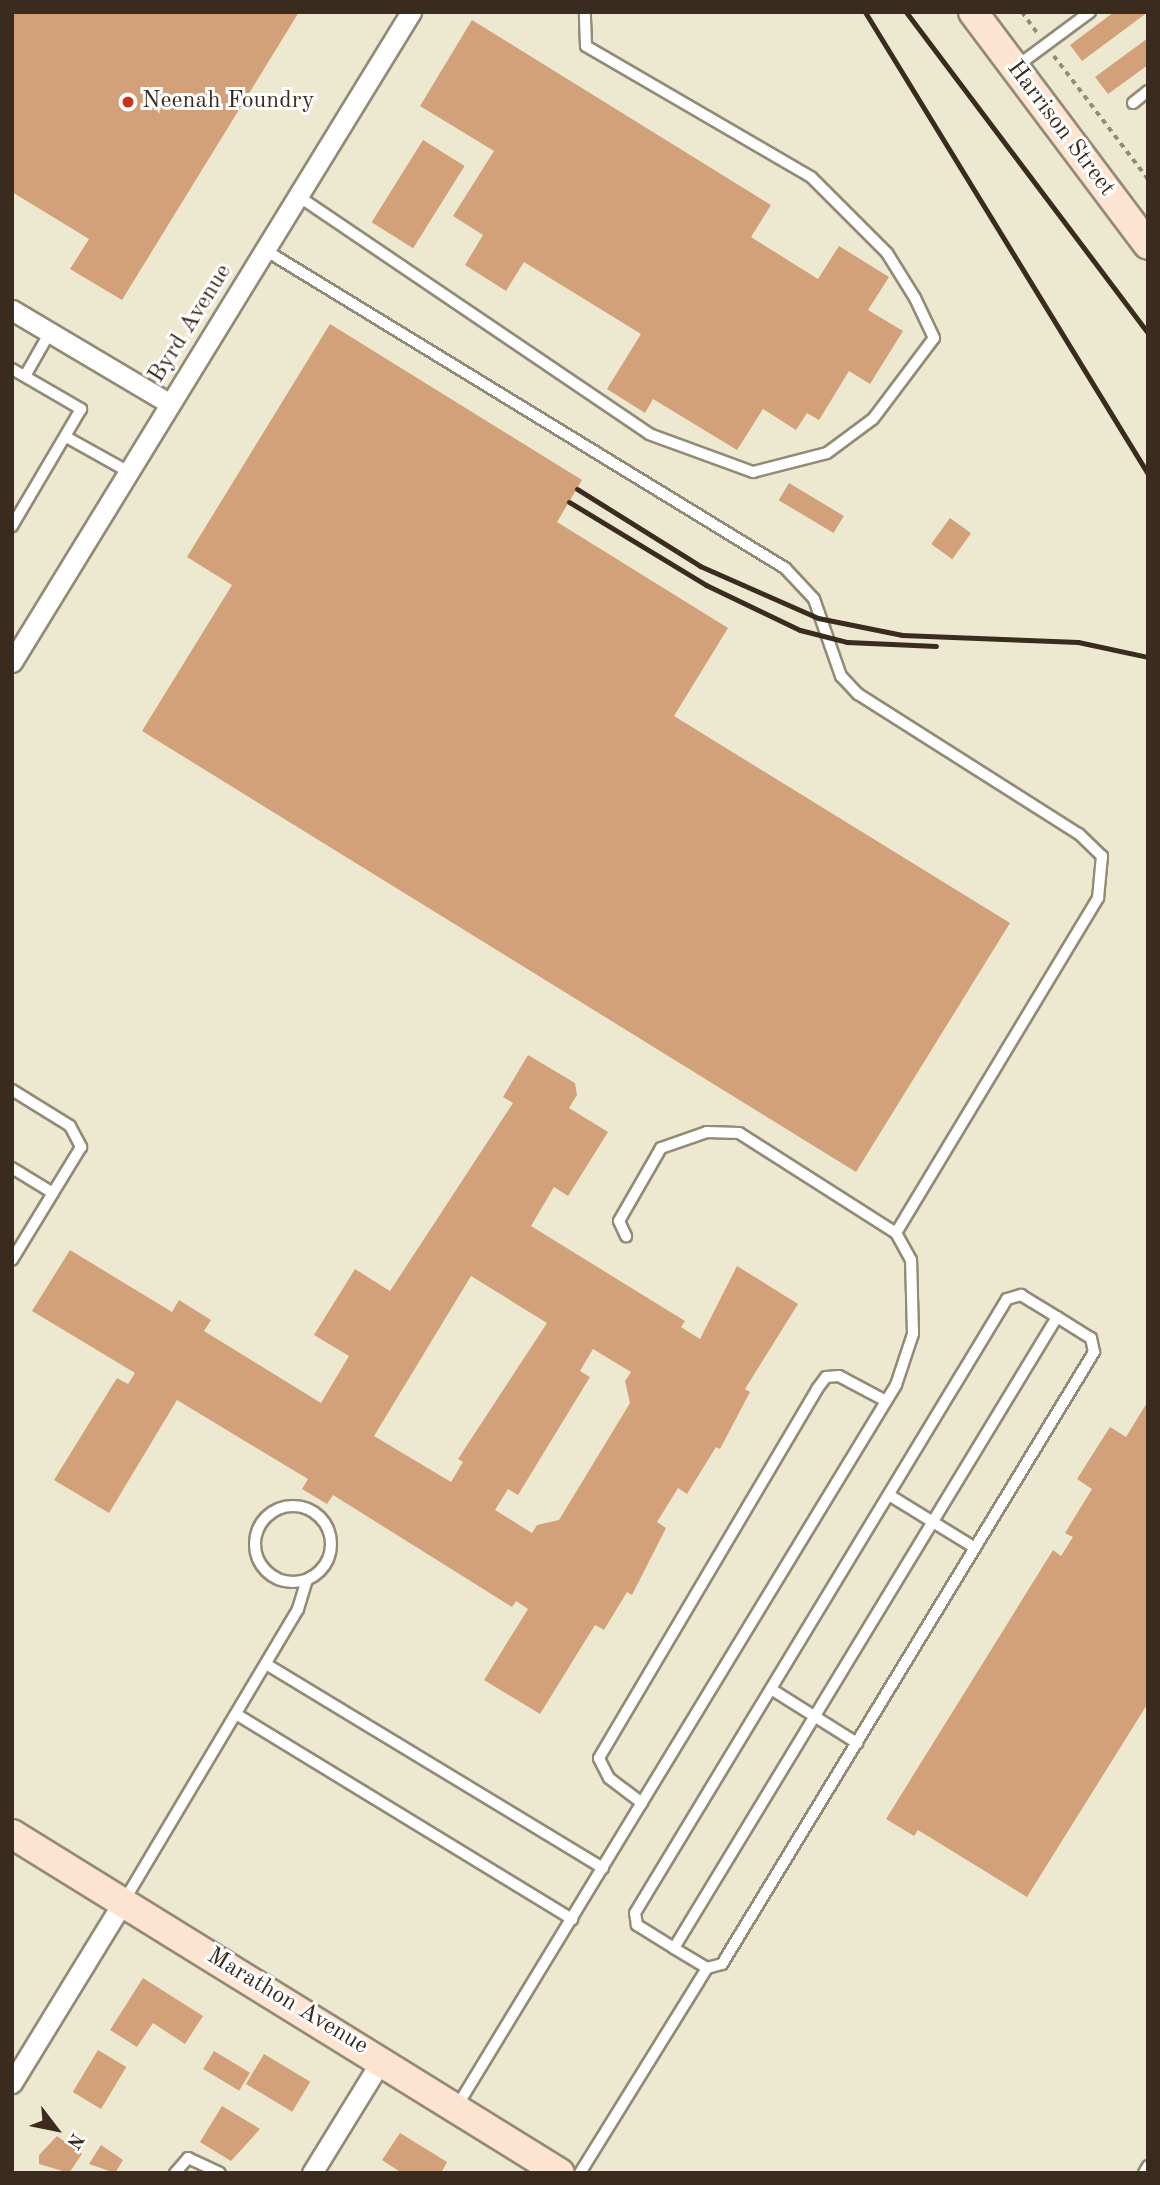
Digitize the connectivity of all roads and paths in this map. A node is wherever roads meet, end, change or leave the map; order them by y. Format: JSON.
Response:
{"nodes":[{"id":1,"x":411,"y":12,"type":"edge"},
{"id":2,"x":585,"y":12,"type":"edge"},
{"id":3,"x":973,"y":12,"type":"edge"},
{"id":4,"x":1022,"y":12,"type":"edge"},
{"id":5,"x":1090,"y":12,"type":"edge"},
{"id":6,"x":1046,"y":44,"type":"junction"},
{"id":7,"x":1014,"y":68,"type":"junction"},
{"id":8,"x":1148,"y":91,"type":"edge"},
{"id":9,"x":1133,"y":103,"type":"dead end"},
{"id":10,"x":1148,"y":179,"type":"edge"},
{"id":11,"x":298,"y":195,"type":"junction"},
{"id":12,"x":1148,"y":245,"type":"edge"},
{"id":13,"x":265,"y":250,"type":"junction"},
{"id":14,"x":12,"y":310,"type":"edge"},
{"id":15,"x":50,"y":332,"type":"junction"},
{"id":16,"x":12,"y":369,"type":"edge"},
{"id":17,"x":25,"y":376,"type":"junction"},
{"id":18,"x":170,"y":404,"type":"junction"},
{"id":19,"x":68,"y":438,"type":"junction"},
{"id":20,"x":129,"y":472,"type":"junction"},
{"id":21,"x":12,"y":526,"type":"edge"},
{"id":22,"x":12,"y":662,"type":"edge"},
{"id":23,"x":12,"y":1090,"type":"edge"},
{"id":24,"x":12,"y":1168,"type":"edge"},
{"id":25,"x":54,"y":1193,"type":"junction"},
{"id":26,"x":896,"y":1233,"type":"junction"},
{"id":27,"x":626,"y":1236,"type":"dead end"},
{"id":28,"x":17,"y":1244,"type":"edge"},
{"id":29,"x":12,"y":1260,"type":"edge"},
{"id":30,"x":1057,"y":1317,"type":"junction"},
{"id":31,"x":886,"y":1401,"type":"junction"},
{"id":32,"x":889,"y":1495,"type":"junction"},
{"id":33,"x":933,"y":1522,"type":"junction"},
{"id":34,"x":975,"y":1548,"type":"junction"},
{"id":35,"x":307,"y":1580,"type":"junction"},
{"id":36,"x":266,"y":1664,"type":"junction"},
{"id":37,"x":771,"y":1689,"type":"junction"},
{"id":38,"x":236,"y":1714,"type":"junction"},
{"id":39,"x":814,"y":1716,"type":"junction"},
{"id":40,"x":857,"y":1743,"type":"junction"},
{"id":41,"x":642,"y":1802,"type":"junction"},
{"id":42,"x":12,"y":1834,"type":"edge"},
{"id":43,"x":603,"y":1868,"type":"junction"},
{"id":44,"x":123,"y":1902,"type":"junction"},
{"id":45,"x":572,"y":1919,"type":"junction"},
{"id":46,"x":674,"y":1948,"type":"junction"},
{"id":47,"x":707,"y":1968,"type":"junction"},
{"id":48,"x":382,"y":2059,"type":"junction"},
{"id":49,"x":12,"y":2083,"type":"edge"},
{"id":50,"x":456,"y":2109,"type":"junction"},
{"id":51,"x":1148,"y":2166,"type":"edge"},
{"id":52,"x":175,"y":2173,"type":"edge"},
{"id":53,"x":220,"y":2173,"type":"edge"},
{"id":54,"x":312,"y":2173,"type":"edge"},
{"id":55,"x":560,"y":2173,"type":"edge"},
{"id":56,"x":580,"y":2173,"type":"edge"},
{"id":57,"x":1144,"y":2173,"type":"edge"}],
"edges":[{"from":1,"to":11,"type":"street","name":"Byrd Avenue"},
{"from":2,"to":11,"type":"lane"},
{"from":3,"to":7,"type":"street","name":"Harrison Street"},
{"from":4,"to":6,"type":"path"},
{"from":5,"to":6,"type":"lane"},
{"from":6,"to":7,"type":"lane"},
{"from":6,"to":10,"type":"path"},
{"from":7,"to":12,"type":"street","name":"Harrison Street"},
{"from":8,"to":9,"type":"lane"},
{"from":11,"to":13,"type":"street","name":"Byrd Avenue"},
{"from":13,"to":18,"type":"street","name":"Byrd Avenue"},
{"from":13,"to":26,"type":"lane"},
{"from":14,"to":15,"type":"street"},
{"from":15,"to":17,"type":"lane"},
{"from":15,"to":18,"type":"street"},
{"from":16,"to":17,"type":"lane"},
{"from":17,"to":19,"type":"lane"},
{"from":18,"to":20,"type":"street","name":"Byrd Avenue"},
{"from":19,"to":20,"type":"lane"},
{"from":19,"to":21,"type":"lane"},
{"from":20,"to":22,"type":"street","name":"Byrd Avenue"},
{"from":23,"to":25,"type":"lane"},
{"from":24,"to":25,"type":"lane"},
{"from":25,"to":28,"type":"lane"},
{"from":26,"to":27,"type":"lane"},
{"from":26,"to":31,"type":"lane"},
{"from":28,"to":29,"type":"lane"},
{"from":30,"to":32,"type":"lane"},
{"from":30,"to":33,"type":"lane"},
{"from":30,"to":34,"type":"lane"},
{"from":31,"to":41,"type":"lane"},
{"from":31,"to":41,"type":"lane"},
{"from":32,"to":33,"type":"lane"},
{"from":32,"to":37,"type":"lane"},
{"from":33,"to":34,"type":"lane"},
{"from":33,"to":39,"type":"lane"},
{"from":34,"to":40,"type":"lane"},
{"from":35,"to":35,"type":"lane"},
{"from":35,"to":36,"type":"lane"},
{"from":36,"to":38,"type":"lane"},
{"from":36,"to":43,"type":"lane"},
{"from":37,"to":39,"type":"lane"},
{"from":37,"to":46,"type":"lane"},
{"from":38,"to":44,"type":"lane"},
{"from":38,"to":45,"type":"lane"},
{"from":39,"to":40,"type":"lane"},
{"from":39,"to":46,"type":"lane"},
{"from":40,"to":47,"type":"lane"},
{"from":41,"to":43,"type":"lane"},
{"from":42,"to":44,"type":"street","name":"Marathon Avenue"},
{"from":43,"to":45,"type":"lane"},
{"from":44,"to":48,"type":"street","name":"Marathon Avenue"},
{"from":44,"to":49,"type":"street"},
{"from":45,"to":50,"type":"lane"},
{"from":46,"to":47,"type":"lane"},
{"from":47,"to":56,"type":"lane"},
{"from":48,"to":50,"type":"street","name":"Marathon Avenue"},
{"from":48,"to":54,"type":"street"},
{"from":50,"to":55,"type":"street","name":"Marathon Avenue"},
{"from":51,"to":57,"type":"lane"},
{"from":52,"to":53,"type":"lane"}]}
